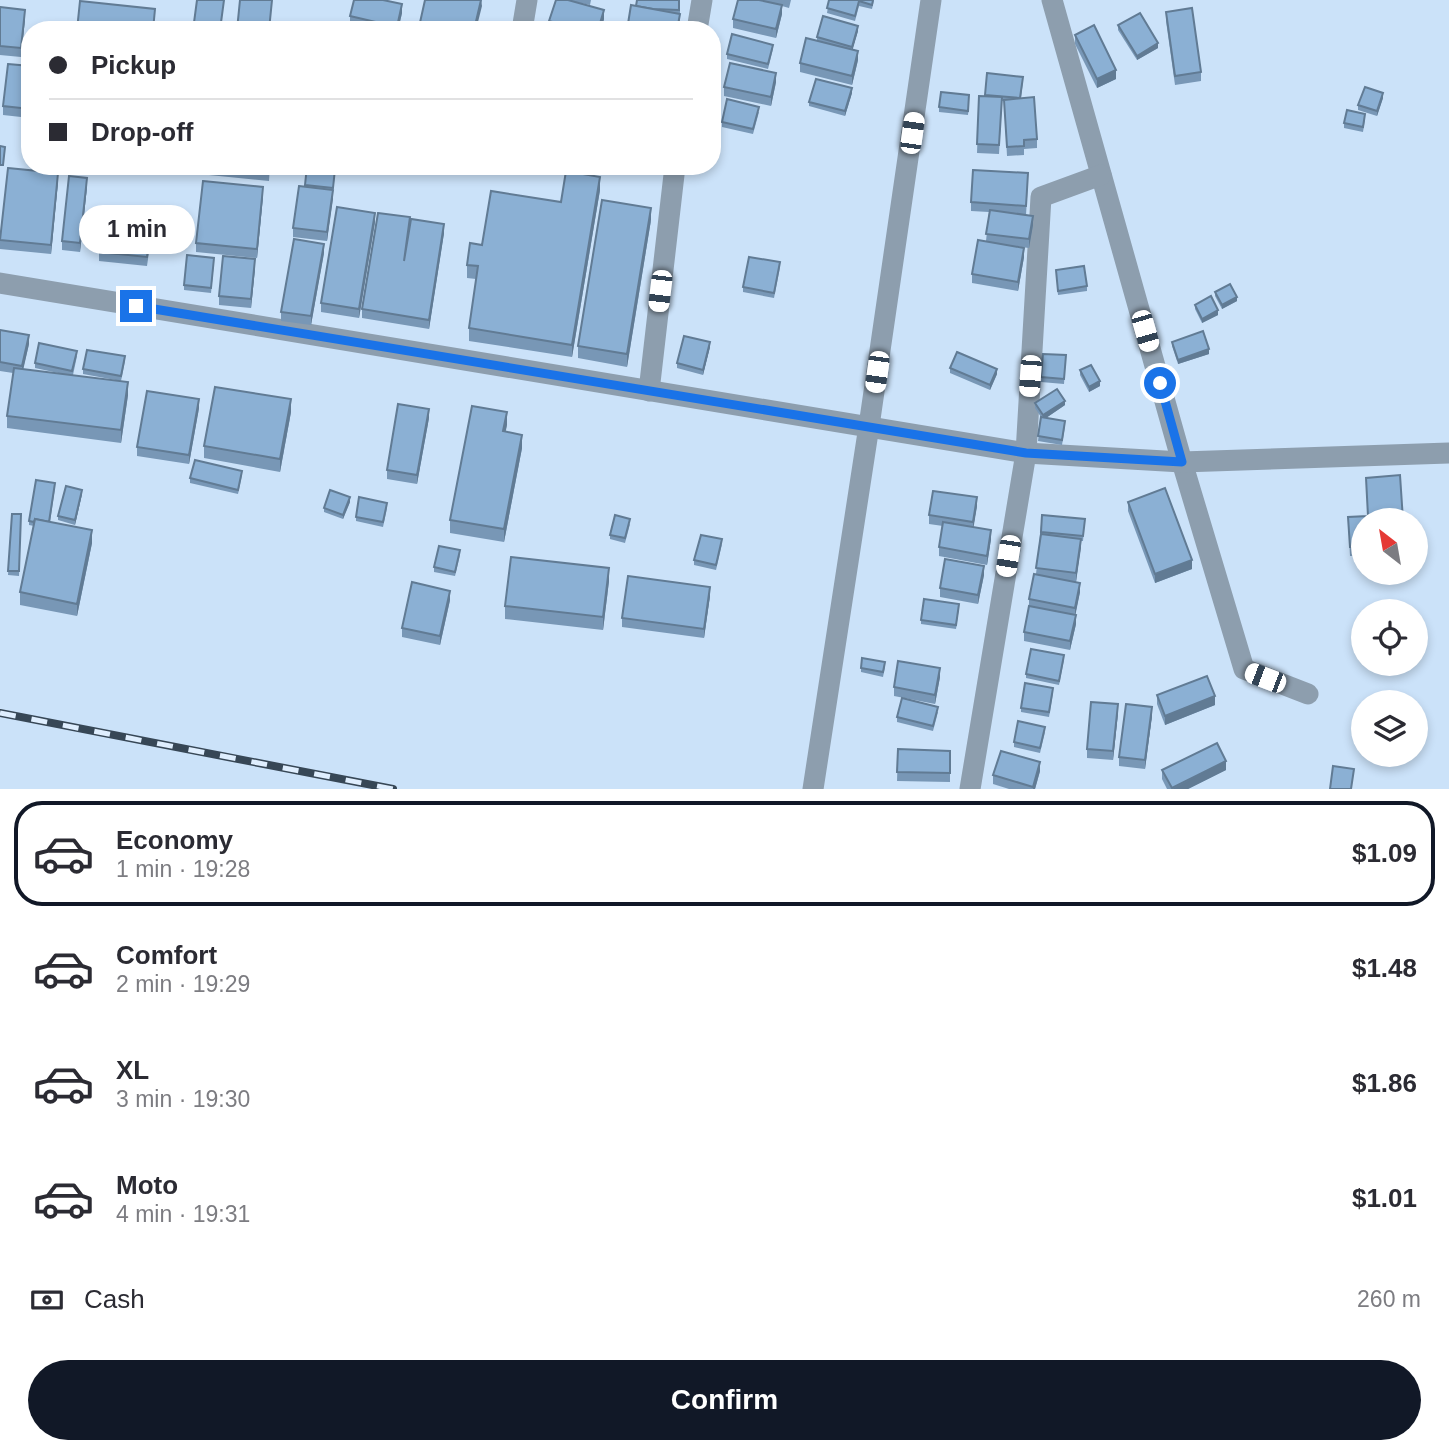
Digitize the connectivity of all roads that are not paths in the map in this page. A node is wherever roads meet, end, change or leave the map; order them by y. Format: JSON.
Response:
{"nodes":[{"id":1,"x":527,"y":0,"type":"edge"},
{"id":2,"x":702,"y":0,"type":"edge"},
{"id":3,"x":931,"y":0,"type":"edge"},
{"id":4,"x":1052,"y":0,"type":"edge"},
{"id":5,"x":524,"y":21,"type":"edge"},
{"id":6,"x":698,"y":21,"type":"edge"},
{"id":7,"x":674,"y":175,"type":"edge"},
{"id":8,"x":1101,"y":175,"type":"junction"},
{"id":9,"x":0,"y":283,"type":"edge"},
{"id":10,"x":649,"y":391,"type":"junction"},
{"id":11,"x":869,"y":426,"type":"junction"},
{"id":12,"x":1026,"y":453,"type":"junction"},
{"id":13,"x":1449,"y":453,"type":"edge"},
{"id":14,"x":1182,"y":462,"type":"junction"},
{"id":15,"x":1308,"y":694,"type":"dead end"},
{"id":16,"x":813,"y":789,"type":"edge"},
{"id":17,"x":970,"y":789,"type":"edge"}],
"edges":[{"from":1,"to":5,"type":"street"},
{"from":2,"to":6,"type":"street"},
{"from":3,"to":11,"type":"street"},
{"from":4,"to":8,"type":"street"},
{"from":7,"to":10,"type":"street"},
{"from":8,"to":12,"type":"street"},
{"from":8,"to":14,"type":"street"},
{"from":9,"to":10,"type":"street"},
{"from":10,"to":11,"type":"street"},
{"from":11,"to":12,"type":"street"},
{"from":11,"to":16,"type":"street"},
{"from":12,"to":14,"type":"street"},
{"from":12,"to":17,"type":"street"},
{"from":13,"to":14,"type":"street"},
{"from":14,"to":15,"type":"street"}]}
